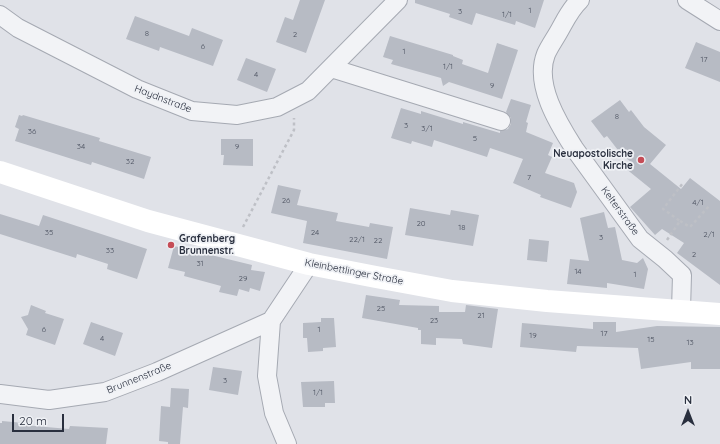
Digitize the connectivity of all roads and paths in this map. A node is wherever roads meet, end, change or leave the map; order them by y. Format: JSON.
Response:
{"nodes":[{"id":1,"x":398,"y":0,"type":"edge"},
{"id":2,"x":580,"y":0,"type":"edge"},
{"id":3,"x":687,"y":0,"type":"edge"},
{"id":4,"x":0,"y":15,"type":"edge"},
{"id":5,"x":720,"y":21,"type":"edge"},
{"id":6,"x":331,"y":68,"type":"junction"},
{"id":7,"x":294,"y":98,"type":"junction"},
{"id":8,"x":501,"y":121,"type":"dead end"},
{"id":9,"x":0,"y":172,"type":"edge"},
{"id":10,"x":683,"y":183,"type":"dead end"},
{"id":11,"x":710,"y":205,"type":"dead end"},
{"id":12,"x":680,"y":221,"type":"junction"},
{"id":13,"x":234,"y":244,"type":"junction"},
{"id":14,"x":658,"y":253,"type":"junction"},
{"id":15,"x":308,"y":264,"type":"junction"},
{"id":16,"x":681,"y":310,"type":"junction"},
{"id":17,"x":720,"y":314,"type":"edge"},
{"id":18,"x":271,"y":321,"type":"junction"},
{"id":19,"x":0,"y":394,"type":"edge"},
{"id":20,"x":287,"y":444,"type":"edge"}],
"edges":[{"from":1,"to":6,"type":"street","name":"Haydnstraße"},
{"from":2,"to":14,"type":"street","name":"Kelterstraße"},
{"from":3,"to":5,"type":"street"},
{"from":4,"to":7,"type":"street","name":"Haydnstraße"},
{"from":6,"to":7,"type":"street","name":"Haydnstraße"},
{"from":6,"to":8,"type":"street"},
{"from":7,"to":13,"type":"path"},
{"from":9,"to":13,"type":"street","name":"Kleinbettlinger Straße"},
{"from":10,"to":12,"type":"path"},
{"from":11,"to":12,"type":"path"},
{"from":12,"to":14,"type":"path"},
{"from":13,"to":15,"type":"street","name":"Kleinbettlinger Straße"},
{"from":14,"to":16,"type":"street","name":"Kelterstraße"},
{"from":15,"to":16,"type":"street","name":"Kleinbettlinger Straße"},
{"from":15,"to":18,"type":"street"},
{"from":16,"to":17,"type":"street","name":"Kleinbettlinger Straße"},
{"from":18,"to":19,"type":"street","name":"Brunnenstraße"},
{"from":18,"to":20,"type":"street"}]}
